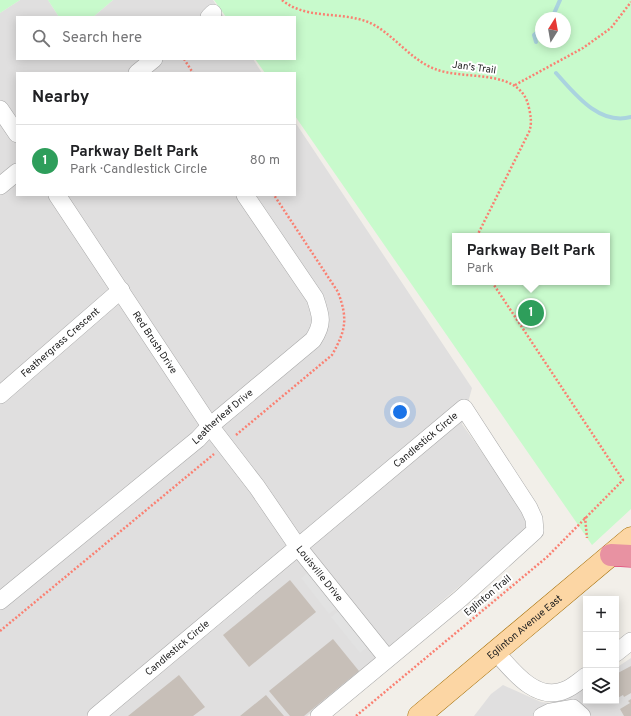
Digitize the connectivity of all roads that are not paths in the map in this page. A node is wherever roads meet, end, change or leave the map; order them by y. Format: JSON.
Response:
{"nodes":[{"id":1,"x":155,"y":64,"type":"edge"},
{"id":2,"x":139,"y":72,"type":"edge"},
{"id":3,"x":0,"y":109,"type":"edge"},
{"id":4,"x":16,"y":133,"type":"edge"},
{"id":5,"x":16,"y":173,"type":"edge"},
{"id":6,"x":0,"y":186,"type":"edge"},
{"id":7,"x":58,"y":196,"type":"edge"},
{"id":8,"x":246,"y":196,"type":"edge"},
{"id":9,"x":121,"y":290,"type":"junction"},
{"id":10,"x":0,"y":395,"type":"edge"},
{"id":11,"x":210,"y":426,"type":"junction"},
{"id":12,"x":257,"y":486,"type":"joint"},
{"id":13,"x":631,"y":538,"type":"edge"},
{"id":14,"x":298,"y":547,"type":"junction"},
{"id":15,"x":621,"y":555,"type":"edge"},
{"id":16,"x":0,"y":601,"type":"edge"},
{"id":17,"x":631,"y":641,"type":"edge"},
{"id":18,"x":495,"y":651,"type":"junction"},
{"id":19,"x":619,"y":651,"type":"edge"},
{"id":20,"x":387,"y":658,"type":"junction"},
{"id":21,"x":583,"y":678,"type":"edge"},
{"id":22,"x":96,"y":716,"type":"edge"},
{"id":23,"x":319,"y":716,"type":"edge"},
{"id":24,"x":419,"y":716,"type":"edge"},
{"id":25,"x":542,"y":716,"type":"edge"},
{"id":26,"x":582,"y":716,"type":"edge"}],
"edges":[{"from":1,"to":2,"type":"street"},
{"from":3,"to":4,"type":"street"},
{"from":5,"to":6,"type":"street"},
{"from":7,"to":9,"type":"street","name":"Red Brush Drive"},
{"from":8,"to":11,"type":"street","name":"Leatherleaf Drive"},
{"from":9,"to":10,"type":"street","name":"Feathergrass Crescent"},
{"from":9,"to":11,"type":"street","name":"Red Brush Drive"},
{"from":11,"to":12,"type":"street","name":"Red Brush Drive"},
{"from":11,"to":16,"type":"street","name":"Leatherleaf Drive"},
{"from":12,"to":14,"type":"street","name":"Louisville Drive"},
{"from":13,"to":15,"type":"main road","name":"Eglinton Avenue East"},
{"from":14,"to":20,"type":"street","name":"Louisville Drive"},
{"from":14,"to":20,"type":"street","name":"Candlestick Circle"},
{"from":14,"to":22,"type":"street","name":"Candlestick Circle"},
{"from":15,"to":18,"type":"main road","name":"Eglinton Avenue East"},
{"from":17,"to":19,"type":"street"},
{"from":18,"to":21,"type":"street"},
{"from":18,"to":24,"type":"main road","name":"Eglinton Avenue East"},
{"from":20,"to":23,"type":"street","name":"Candlestick Circle"},
{"from":25,"to":26,"type":"street"}]}
